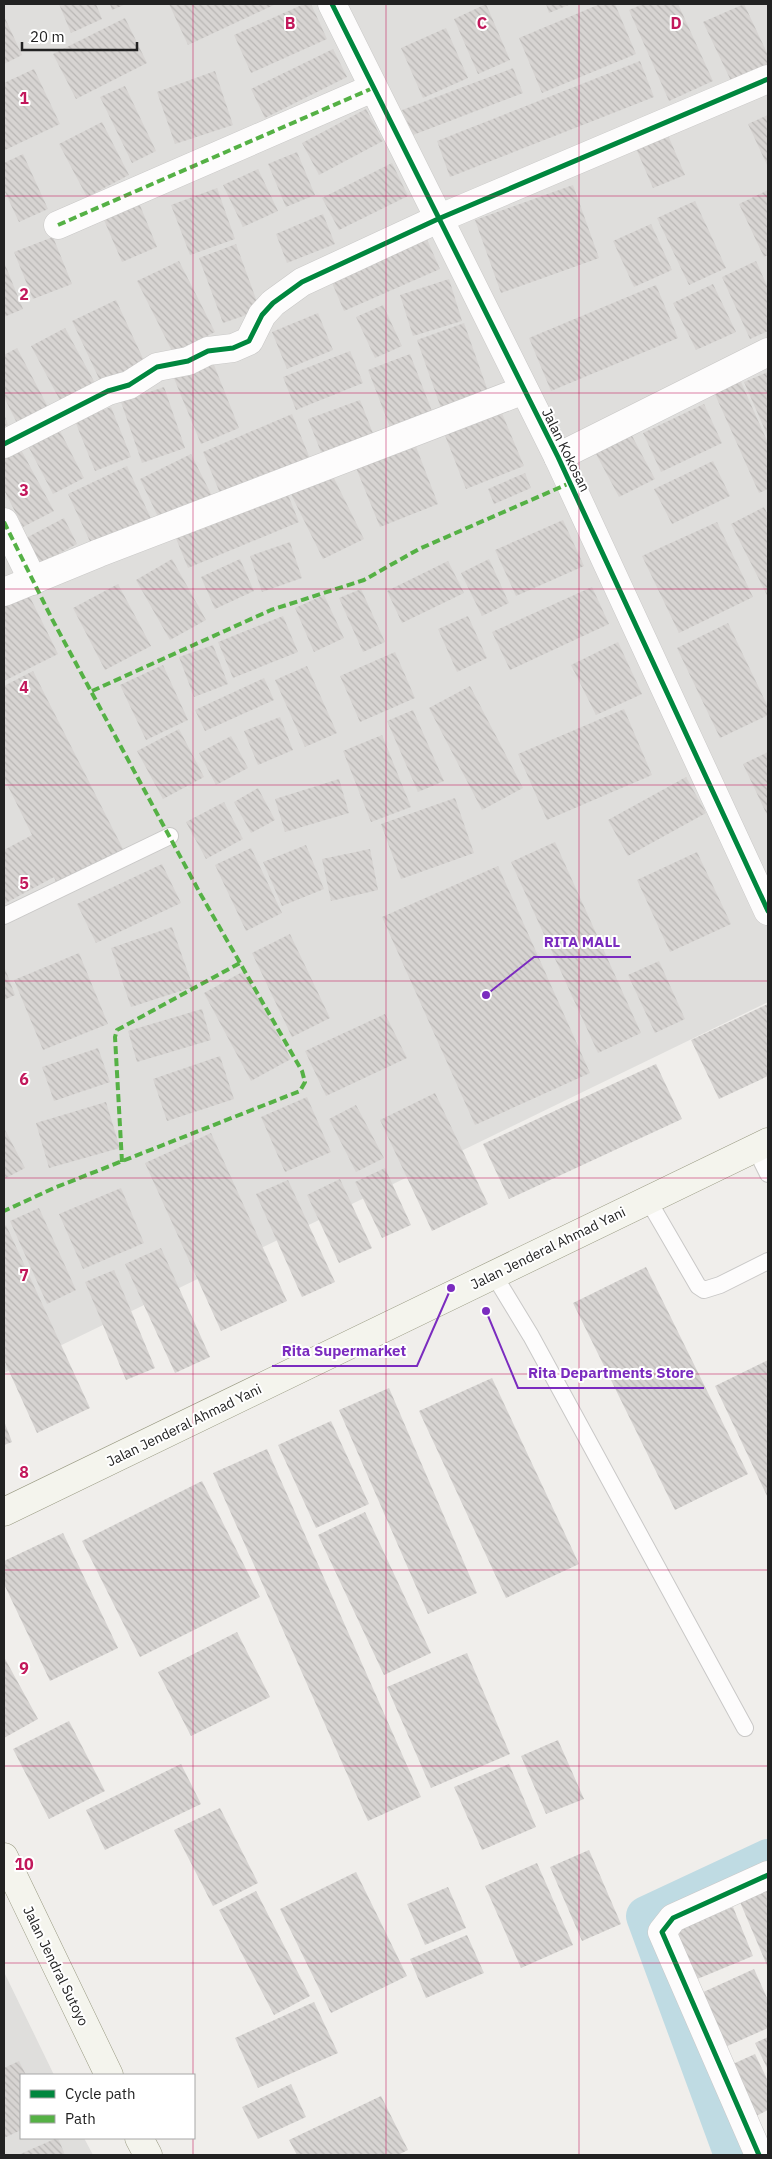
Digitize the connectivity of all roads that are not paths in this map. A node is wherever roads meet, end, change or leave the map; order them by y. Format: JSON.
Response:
{"nodes":[{"id":1,"x":332,"y":4,"type":"edge"},
{"id":2,"x":768,"y":79,"type":"edge"},
{"id":3,"x":373,"y":88,"type":"junction"},
{"id":4,"x":438,"y":219,"type":"junction"},
{"id":5,"x":58,"y":225,"type":"dead end"},
{"id":6,"x":768,"y":352,"type":"edge"},
{"id":7,"x":524,"y":390,"type":"junction"},
{"id":8,"x":4,"y":444,"type":"edge"},
{"id":9,"x":558,"y":457,"type":"junction"},
{"id":10,"x":4,"y":522,"type":"edge"},
{"id":11,"x":33,"y":581,"type":"junction"},
{"id":12,"x":4,"y":592,"type":"edge"},
{"id":13,"x":170,"y":836,"type":"dead end"},
{"id":14,"x":768,"y":911,"type":"edge"},
{"id":15,"x":4,"y":916,"type":"edge"},
{"id":16,"x":762,"y":1145,"type":"edge"},
{"id":17,"x":768,"y":1174,"type":"edge"},
{"id":18,"x":648,"y":1200,"type":"junction"},
{"id":19,"x":768,"y":1261,"type":"edge"},
{"id":20,"x":494,"y":1275,"type":"junction"},
{"id":21,"x":4,"y":1512,"type":"edge"},
{"id":22,"x":745,"y":1728,"type":"dead end"},
{"id":23,"x":4,"y":1857,"type":"edge"},
{"id":24,"x":768,"y":1875,"type":"edge"},
{"id":25,"x":109,"y":2074,"type":"edge"},
{"id":26,"x":140,"y":2139,"type":"edge"},
{"id":27,"x":148,"y":2155,"type":"edge"},
{"id":28,"x":759,"y":2155,"type":"edge"}],
"edges":[{"from":1,"to":3,"type":"street","name":"Jalan Kokosan"},
{"from":2,"to":4,"type":"street"},
{"from":3,"to":4,"type":"street","name":"Jalan Kokosan"},
{"from":3,"to":5,"type":"street"},
{"from":4,"to":7,"type":"street","name":"Jalan Kokosan"},
{"from":4,"to":8,"type":"street"},
{"from":6,"to":9,"type":"street"},
{"from":7,"to":9,"type":"street","name":"Jalan Kokosan"},
{"from":7,"to":11,"type":"street"},
{"from":9,"to":14,"type":"street","name":"Jalan Kokosan"},
{"from":10,"to":11,"type":"street"},
{"from":11,"to":12,"type":"street"},
{"from":13,"to":15,"type":"lane"},
{"from":16,"to":17,"type":"lane"},
{"from":16,"to":18,"type":"main road","name":"Jalan Jenderal Ahmad Yani"},
{"from":18,"to":19,"type":"lane"},
{"from":18,"to":20,"type":"main road","name":"Jalan Jenderal Ahmad Yani"},
{"from":20,"to":21,"type":"main road","name":"Jalan Jenderal Ahmad Yani"},
{"from":20,"to":22,"type":"lane"},
{"from":23,"to":25,"type":"main road","name":"Jalan Jendral Sutoyo"},
{"from":24,"to":28,"type":"street"},
{"from":26,"to":27,"type":"main road"}]}
